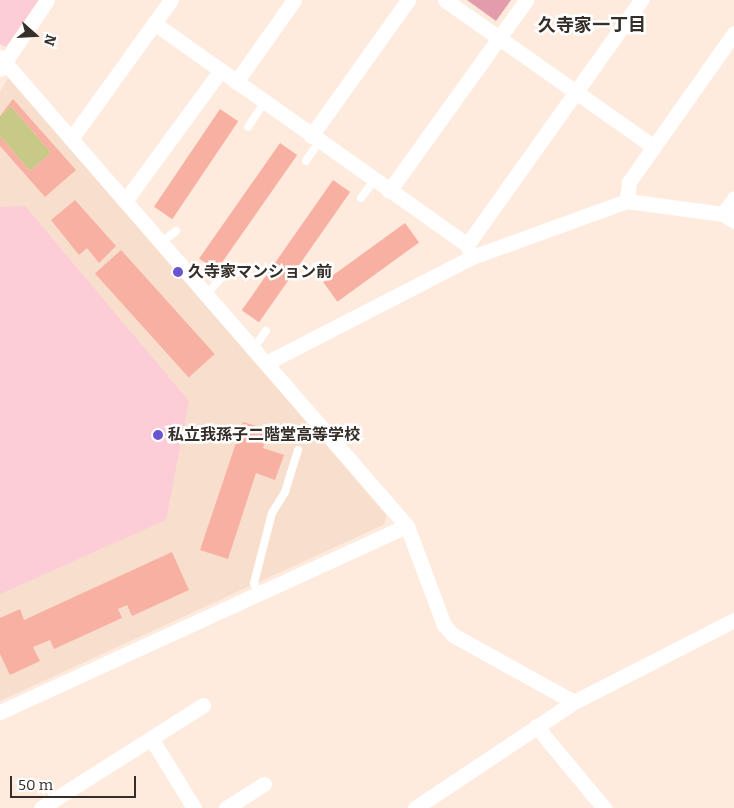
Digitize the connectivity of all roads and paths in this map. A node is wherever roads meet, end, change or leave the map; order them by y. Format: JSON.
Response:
{"nodes":[{"id":1,"x":47,"y":0,"type":"edge"},
{"id":2,"x":171,"y":0,"type":"edge"},
{"id":3,"x":294,"y":0,"type":"edge"},
{"id":4,"x":408,"y":0,"type":"edge"},
{"id":5,"x":445,"y":0,"type":"edge"},
{"id":6,"x":526,"y":0,"type":"edge"},
{"id":7,"x":641,"y":0,"type":"edge"},
{"id":8,"x":154,"y":23,"type":"junction"},
{"id":9,"x":734,"y":33,"type":"edge"},
{"id":10,"x":500,"y":37,"type":"junction"},
{"id":11,"x":2,"y":63,"type":"edge"},
{"id":12,"x":220,"y":72,"type":"junction"},
{"id":13,"x":236,"y":82,"type":"junction"},
{"id":14,"x":577,"y":91,"type":"junction"},
{"id":15,"x":265,"y":102,"type":"junction"},
{"id":16,"x":248,"y":127,"type":"dead end"},
{"id":17,"x":71,"y":139,"type":"junction"},
{"id":18,"x":315,"y":139,"type":"junction"},
{"id":19,"x":653,"y":146,"type":"junction"},
{"id":20,"x":306,"y":161,"type":"dead end"},
{"id":21,"x":374,"y":180,"type":"junction"},
{"id":22,"x":389,"y":191,"type":"junction"},
{"id":23,"x":361,"y":198,"type":"dead end"},
{"id":24,"x":734,"y":198,"type":"edge"},
{"id":25,"x":125,"y":201,"type":"junction"},
{"id":26,"x":627,"y":201,"type":"junction"},
{"id":27,"x":728,"y":217,"type":"edge"},
{"id":28,"x":176,"y":231,"type":"dead end"},
{"id":29,"x":162,"y":242,"type":"junction"},
{"id":30,"x":469,"y":251,"type":"junction"},
{"id":31,"x":222,"y":277,"type":"dead end"},
{"id":32,"x":207,"y":294,"type":"junction"},
{"id":33,"x":266,"y":331,"type":"dead end"},
{"id":34,"x":254,"y":348,"type":"junction"},
{"id":35,"x":266,"y":363,"type":"junction"},
{"id":36,"x":298,"y":450,"type":"dead end"},
{"id":37,"x":407,"y":526,"type":"junction"},
{"id":38,"x":259,"y":593,"type":"junction"},
{"id":39,"x":734,"y":620,"type":"edge"},
{"id":40,"x":574,"y":702,"type":"junction"},
{"id":41,"x":203,"y":705,"type":"dead end"},
{"id":42,"x":0,"y":712,"type":"edge"},
{"id":43,"x":536,"y":726,"type":"junction"},
{"id":44,"x":151,"y":738,"type":"junction"},
{"id":45,"x":264,"y":784,"type":"dead end"},
{"id":46,"x":41,"y":808,"type":"edge"},
{"id":47,"x":194,"y":808,"type":"edge"},
{"id":48,"x":226,"y":808,"type":"edge"},
{"id":49,"x":415,"y":808,"type":"edge"},
{"id":50,"x":604,"y":808,"type":"edge"}],
"edges":[{"from":1,"to":11,"type":"street"},
{"from":2,"to":8,"type":"street"},
{"from":3,"to":13,"type":"street"},
{"from":4,"to":18,"type":"street"},
{"from":5,"to":10,"type":"street"},
{"from":6,"to":10,"type":"street"},
{"from":7,"to":14,"type":"street"},
{"from":8,"to":12,"type":"street"},
{"from":8,"to":17,"type":"street"},
{"from":9,"to":19,"type":"street"},
{"from":10,"to":14,"type":"street"},
{"from":10,"to":22,"type":"street"},
{"from":11,"to":17,"type":"street"},
{"from":12,"to":13,"type":"street"},
{"from":12,"to":25,"type":"street"},
{"from":13,"to":15,"type":"street"},
{"from":14,"to":19,"type":"street"},
{"from":14,"to":30,"type":"street"},
{"from":15,"to":16,"type":"lane"},
{"from":15,"to":18,"type":"street"},
{"from":17,"to":25,"type":"street"},
{"from":18,"to":20,"type":"lane"},
{"from":18,"to":21,"type":"street"},
{"from":19,"to":26,"type":"street"},
{"from":21,"to":22,"type":"street"},
{"from":21,"to":23,"type":"lane"},
{"from":22,"to":30,"type":"street"},
{"from":24,"to":27,"type":"street"},
{"from":25,"to":29,"type":"street"},
{"from":26,"to":27,"type":"street"},
{"from":26,"to":30,"type":"street"},
{"from":28,"to":29,"type":"lane"},
{"from":29,"to":32,"type":"street"},
{"from":30,"to":35,"type":"street"},
{"from":31,"to":32,"type":"lane"},
{"from":32,"to":34,"type":"street"},
{"from":33,"to":34,"type":"lane"},
{"from":34,"to":35,"type":"street"},
{"from":35,"to":37,"type":"street"},
{"from":36,"to":38,"type":"lane"},
{"from":37,"to":38,"type":"street"},
{"from":37,"to":40,"type":"street"},
{"from":38,"to":42,"type":"street"},
{"from":39,"to":40,"type":"street"},
{"from":40,"to":43,"type":"street"},
{"from":41,"to":44,"type":"street"},
{"from":43,"to":49,"type":"street"},
{"from":43,"to":50,"type":"street"},
{"from":44,"to":46,"type":"street"},
{"from":44,"to":47,"type":"street"},
{"from":45,"to":48,"type":"street"}]}
